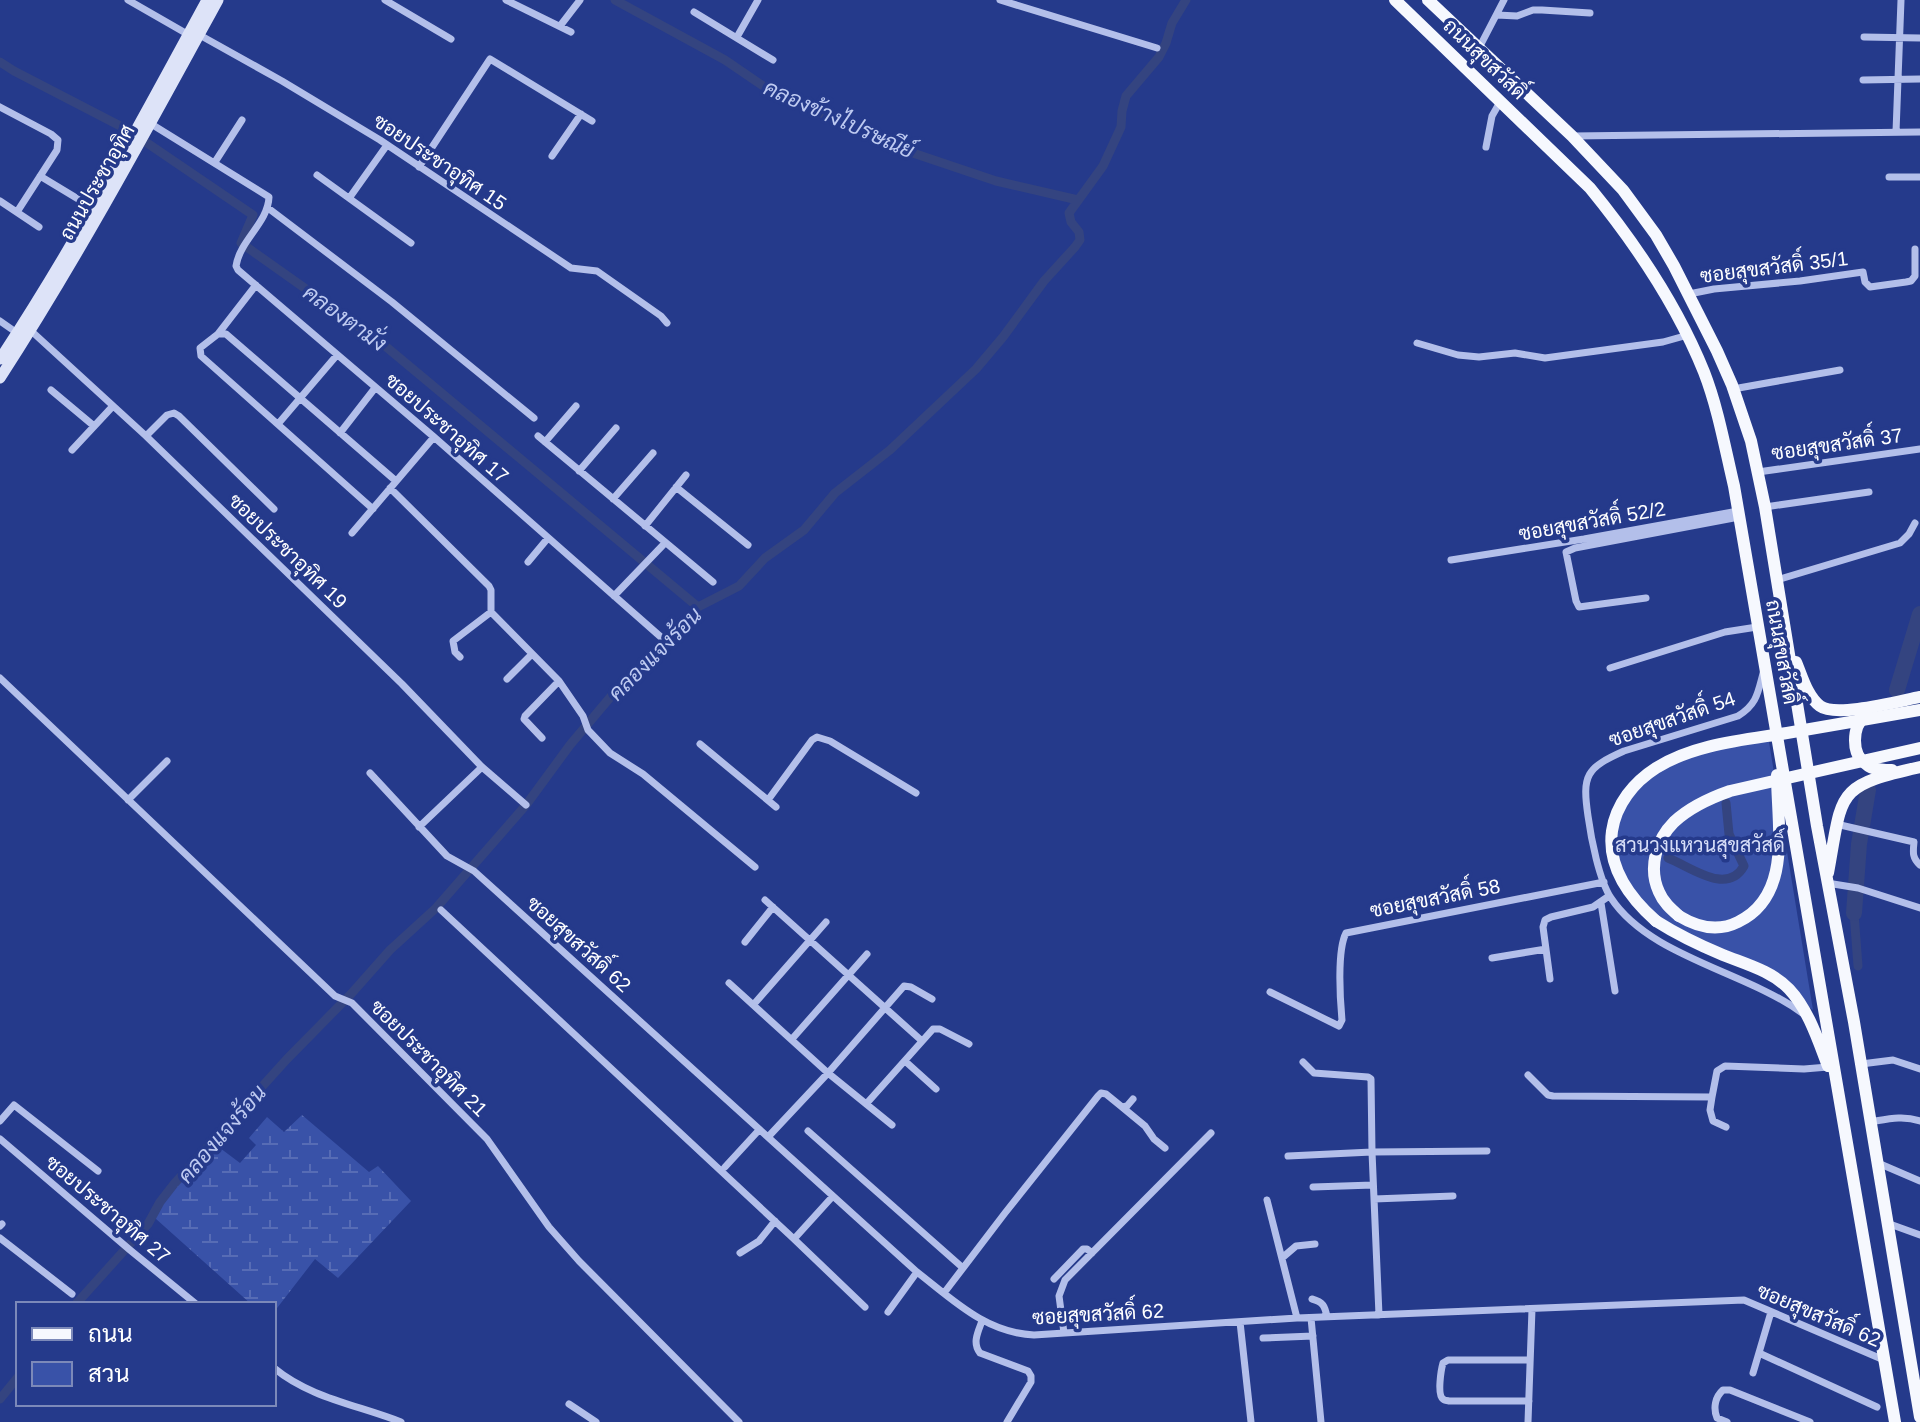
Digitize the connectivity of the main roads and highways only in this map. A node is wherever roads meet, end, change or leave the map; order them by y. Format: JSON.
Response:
{"nodes":[{"id":1,"x":207,"y":0,"type":"edge"},
{"id":2,"x":218,"y":0,"type":"edge"},
{"id":3,"x":1395,"y":0,"type":"edge"},
{"id":4,"x":1428,"y":0,"type":"edge"},
{"id":5,"x":194,"y":35,"type":"junction"},
{"id":6,"x":1479,"y":48,"type":"junction"},
{"id":7,"x":1464,"y":67,"type":"junction"},
{"id":8,"x":24,"y":332,"type":"junction"},
{"id":9,"x":0,"y":359,"type":"edge"},
{"id":10,"x":0,"y":378,"type":"edge"},
{"id":11,"x":1788,"y":640,"type":"junction"},
{"id":12,"x":1920,"y":697,"type":"edge"},
{"id":13,"x":1905,"y":700,"type":"junction"},
{"id":14,"x":1920,"y":710,"type":"edge"},
{"id":15,"x":1777,"y":742,"type":"junction"},
{"id":16,"x":1920,"y":748,"type":"edge"},
{"id":17,"x":1920,"y":767,"type":"edge"},
{"id":18,"x":1903,"y":770,"type":"junction"},
{"id":19,"x":1827,"y":882,"type":"junction"},
{"id":20,"x":1838,"y":1089,"type":"junction"},
{"id":21,"x":1870,"y":1122,"type":"junction"},
{"id":22,"x":1844,"y":1127,"type":"junction"},
{"id":23,"x":1916,"y":1370,"type":"edge"},
{"id":24,"x":1920,"y":1417,"type":"edge"},
{"id":25,"x":1895,"y":1422,"type":"edge"}],
"edges":[{"from":1,"to":5,"type":"main road","name":"ถนนประชาอุทิศ"},
{"from":2,"to":5,"type":"main road","name":"ถนนประชาอุทิศ"},
{"from":3,"to":7,"type":"main road","name":"ถนนสุขสวัสดิ์"},
{"from":4,"to":6,"type":"main road","name":"ถนนสุขสวัสดิ์"},
{"from":5,"to":8,"type":"main road","name":"ถนนประชาอุทิศ"},
{"from":6,"to":7,"type":"main road"},
{"from":6,"to":11,"type":"main road","name":"ถนนสุขสวัสดิ์"},
{"from":7,"to":15,"type":"main road","name":"ถนนสุขสวัสดิ์"},
{"from":8,"to":9,"type":"main road","name":"ถนนประชาอุทิศ"},
{"from":8,"to":10,"type":"main road","name":"ถนนประชาอุทิศ"},
{"from":11,"to":13,"type":"main road"},
{"from":11,"to":19,"type":"main road","name":"ถนนสุขสวัสดิ์"},
{"from":12,"to":13,"type":"main road"},
{"from":13,"to":18,"type":"main road"},
{"from":14,"to":20,"type":"main road","bridge":true},
{"from":15,"to":16,"type":"main road","bridge":true},
{"from":15,"to":20,"type":"main road","name":"ถนนสุขสวัสดิ์"},
{"from":17,"to":18,"type":"main road"},
{"from":18,"to":19,"type":"main road"},
{"from":19,"to":21,"type":"main road","name":"ถนนสุขสวัสดิ์"},
{"from":20,"to":22,"type":"main road","name":"ถนนสุขสวัสดิ์"},
{"from":21,"to":22,"type":"main road"},
{"from":21,"to":23,"type":"main road","name":"ถนนสุขสวัสดิ์"},
{"from":22,"to":25,"type":"main road","name":"ถนนสุขสวัสดิ์"},
{"from":23,"to":24,"type":"main road","name":"ถนนสุขสวัสดิ์"}]}
